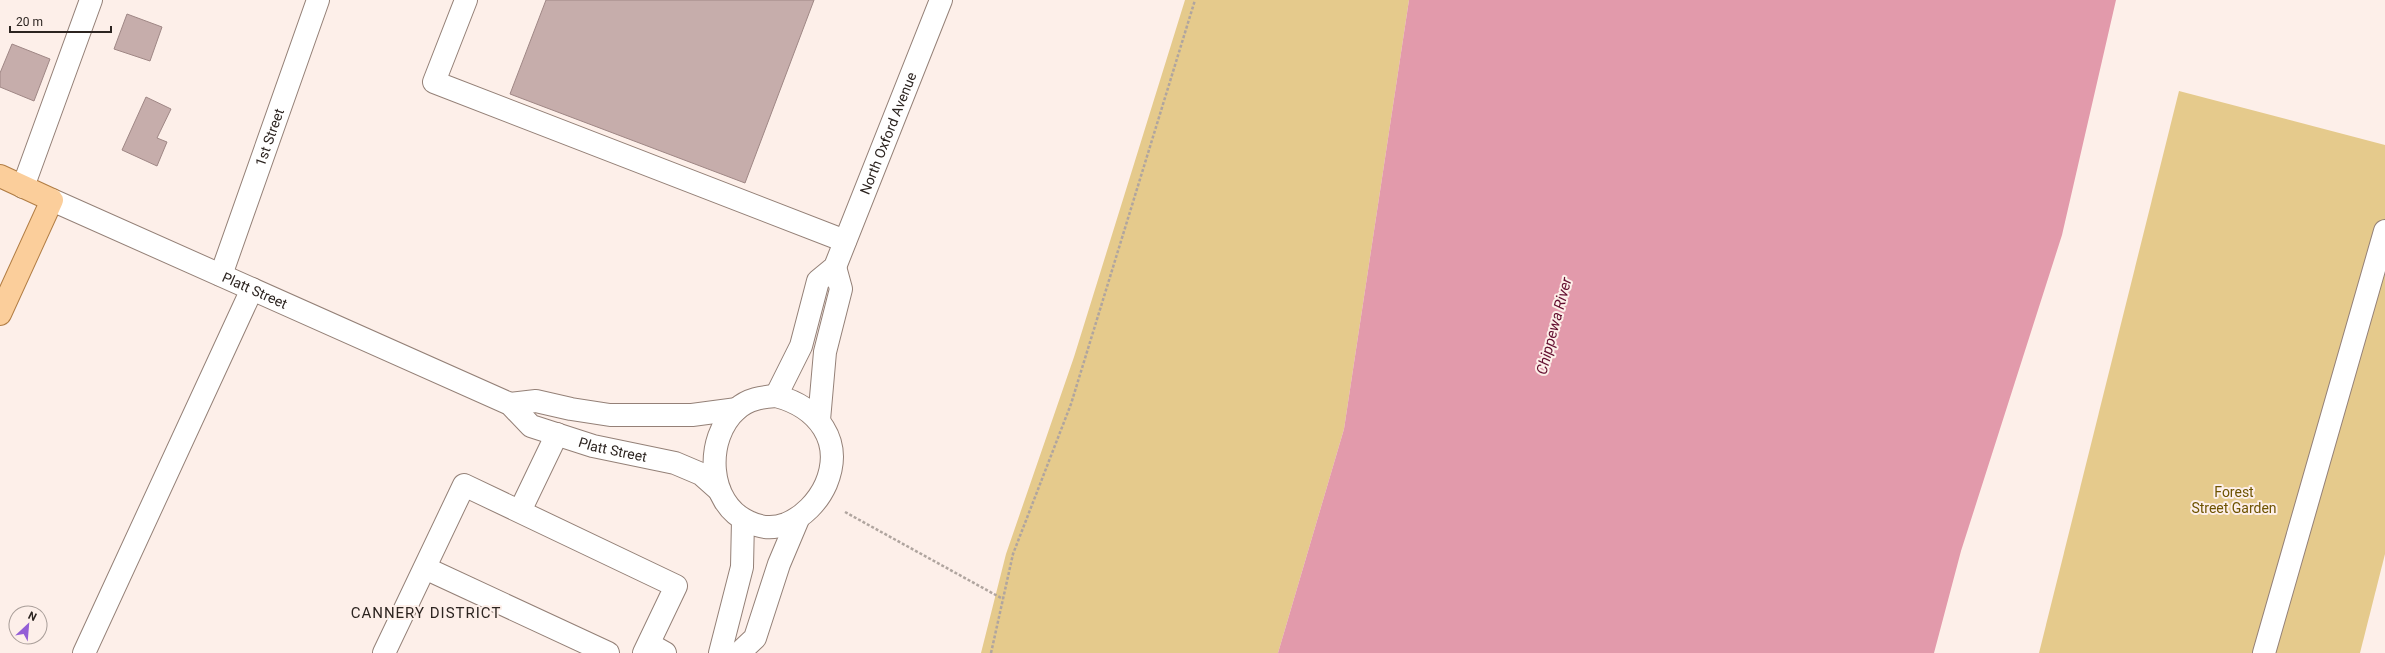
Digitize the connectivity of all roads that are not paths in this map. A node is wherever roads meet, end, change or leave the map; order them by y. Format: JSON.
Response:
{"nodes":[{"id":1,"x":91,"y":0,"type":"edge"},
{"id":2,"x":318,"y":0,"type":"edge"},
{"id":3,"x":466,"y":0,"type":"edge"},
{"id":4,"x":941,"y":0,"type":"edge"},
{"id":5,"x":0,"y":176,"type":"edge"},
{"id":6,"x":23,"y":187,"type":"junction"},
{"id":7,"x":52,"y":200,"type":"junction"},
{"id":8,"x":2385,"y":231,"type":"edge"},
{"id":9,"x":845,"y":241,"type":"junction"},
{"id":10,"x":835,"y":267,"type":"junction"},
{"id":11,"x":221,"y":275,"type":"junction"},
{"id":12,"x":252,"y":289,"type":"junction"},
{"id":13,"x":0,"y":314,"type":"edge"},
{"id":14,"x":776,"y":396,"type":"junction"},
{"id":15,"x":510,"y":404,"type":"junction"},
{"id":16,"x":737,"y":409,"type":"junction"},
{"id":17,"x":819,"y":420,"type":"junction"},
{"id":18,"x":557,"y":434,"type":"junction"},
{"id":19,"x":718,"y":490,"type":"junction"},
{"id":20,"x":520,"y":511,"type":"junction"},
{"id":21,"x":798,"y":519,"type":"junction"},
{"id":22,"x":743,"y":520,"type":"junction"},
{"id":23,"x":426,"y":568,"type":"junction"},
{"id":24,"x":653,"y":650,"type":"edge"},
{"id":25,"x":84,"y":653,"type":"edge"},
{"id":26,"x":384,"y":653,"type":"edge"},
{"id":27,"x":608,"y":653,"type":"edge"},
{"id":28,"x":720,"y":653,"type":"edge"},
{"id":29,"x":739,"y":653,"type":"edge"},
{"id":30,"x":2264,"y":653,"type":"edge"}],
"edges":[{"from":1,"to":6,"type":"street"},
{"from":2,"to":11,"type":"street","name":"1st Street"},
{"from":3,"to":9,"type":"street"},
{"from":4,"to":9,"type":"street","name":"North Oxford Avenue"},
{"from":5,"to":6,"type":"main road","name":"Platt Street"},
{"from":6,"to":7,"type":"main road","name":"Platt Street"},
{"from":7,"to":11,"type":"street","name":"Platt Street"},
{"from":7,"to":13,"type":"main road"},
{"from":8,"to":30,"type":"street"},
{"from":9,"to":10,"type":"street","name":"North Oxford Avenue"},
{"from":10,"to":14,"type":"street","name":"North Oxford Avenue"},
{"from":10,"to":17,"type":"street"},
{"from":11,"to":12,"type":"street","name":"Platt Street"},
{"from":12,"to":15,"type":"street","name":"Platt Street"},
{"from":12,"to":25,"type":"street"},
{"from":14,"to":16,"type":"street"},
{"from":14,"to":17,"type":"street"},
{"from":15,"to":16,"type":"street"},
{"from":15,"to":18,"type":"street","name":"Platt Street"},
{"from":16,"to":19,"type":"street"},
{"from":17,"to":21,"type":"street"},
{"from":18,"to":19,"type":"street","name":"Platt Street"},
{"from":18,"to":20,"type":"street"},
{"from":19,"to":22,"type":"street"},
{"from":20,"to":23,"type":"street"},
{"from":20,"to":24,"type":"street"},
{"from":21,"to":22,"type":"street"},
{"from":21,"to":29,"type":"street"},
{"from":22,"to":28,"type":"street"},
{"from":23,"to":26,"type":"street"},
{"from":23,"to":27,"type":"street"}]}
